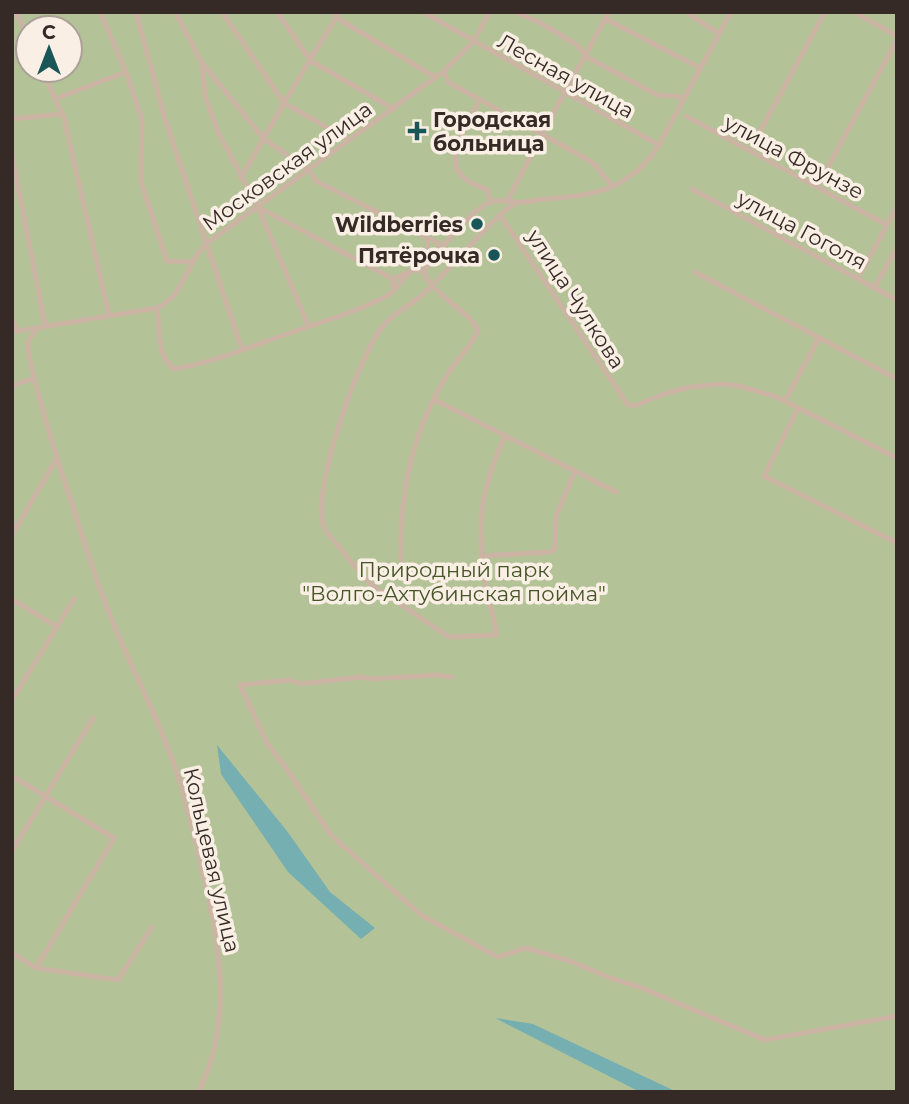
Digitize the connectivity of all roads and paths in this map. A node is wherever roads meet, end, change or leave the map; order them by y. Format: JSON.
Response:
{"nodes":[{"id":1,"x":100,"y":12,"type":"edge"},
{"id":2,"x":136,"y":12,"type":"edge"},
{"id":3,"x":175,"y":12,"type":"edge"},
{"id":4,"x":222,"y":12,"type":"edge"},
{"id":5,"x":278,"y":12,"type":"edge"},
{"id":6,"x":423,"y":12,"type":"edge"},
{"id":7,"x":490,"y":12,"type":"edge"},
{"id":8,"x":515,"y":12,"type":"edge"},
{"id":9,"x":686,"y":12,"type":"edge"},
{"id":10,"x":730,"y":12,"type":"edge"},
{"id":11,"x":825,"y":12,"type":"edge"},
{"id":12,"x":854,"y":12,"type":"edge"},
{"id":13,"x":336,"y":14,"type":"edge"},
{"id":14,"x":608,"y":15,"type":"edge"},
{"id":15,"x":719,"y":34,"type":"junction"},
{"id":16,"x":897,"y":38,"type":"edge"},
{"id":17,"x":473,"y":42,"type":"junction"},
{"id":18,"x":587,"y":57,"type":"junction"},
{"id":19,"x":311,"y":61,"type":"junction"},
{"id":20,"x":202,"y":63,"type":"junction"},
{"id":21,"x":700,"y":68,"type":"junction"},
{"id":22,"x":444,"y":71,"type":"junction"},
{"id":23,"x":126,"y":72,"type":"junction"},
{"id":24,"x":435,"y":77,"type":"junction"},
{"id":25,"x":48,"y":84,"type":"edge"},
{"id":26,"x":565,"y":94,"type":"junction"},
{"id":27,"x":684,"y":97,"type":"junction"},
{"id":28,"x":55,"y":99,"type":"junction"},
{"id":29,"x":479,"y":101,"type":"junction"},
{"id":30,"x":284,"y":103,"type":"junction"},
{"id":31,"x":394,"y":109,"type":"junction"},
{"id":32,"x":63,"y":114,"type":"junction"},
{"id":33,"x":687,"y":116,"type":"dead end"},
{"id":34,"x":12,"y":119,"type":"edge"},
{"id":35,"x":542,"y":134,"type":"junction"},
{"id":36,"x":264,"y":139,"type":"junction"},
{"id":37,"x":349,"y":141,"type":"junction"},
{"id":38,"x":659,"y":145,"type":"junction"},
{"id":39,"x":750,"y":150,"type":"junction"},
{"id":40,"x":12,"y":154,"type":"edge"},
{"id":41,"x":309,"y":170,"type":"junction"},
{"id":42,"x":241,"y":178,"type":"junction"},
{"id":43,"x":612,"y":187,"type":"junction"},
{"id":44,"x":817,"y":187,"type":"junction"},
{"id":45,"x":692,"y":189,"type":"dead end"},
{"id":46,"x":508,"y":200,"type":"junction"},
{"id":47,"x":491,"y":202,"type":"junction"},
{"id":48,"x":516,"y":203,"type":"junction"},
{"id":49,"x":258,"y":207,"type":"junction"},
{"id":50,"x":897,"y":207,"type":"edge"},
{"id":51,"x":500,"y":215,"type":"junction"},
{"id":52,"x":887,"y":225,"type":"junction"},
{"id":53,"x":426,"y":236,"type":"junction"},
{"id":54,"x":206,"y":244,"type":"junction"},
{"id":55,"x":444,"y":246,"type":"junction"},
{"id":56,"x":897,"y":248,"type":"edge"},
{"id":57,"x":428,"y":253,"type":"junction"},
{"id":58,"x":191,"y":262,"type":"junction"},
{"id":59,"x":424,"y":271,"type":"junction"},
{"id":60,"x":409,"y":272,"type":"junction"},
{"id":61,"x":695,"y":272,"type":"dead end"},
{"id":62,"x":858,"y":278,"type":"junction"},
{"id":63,"x":393,"y":279,"type":"junction"},
{"id":64,"x":432,"y":285,"type":"junction"},
{"id":65,"x":874,"y":288,"type":"junction"},
{"id":66,"x":393,"y":292,"type":"junction"},
{"id":67,"x":897,"y":300,"type":"edge"},
{"id":68,"x":157,"y":308,"type":"junction"},
{"id":69,"x":109,"y":315,"type":"junction"},
{"id":70,"x":12,"y":318,"type":"edge"},
{"id":71,"x":45,"y":326,"type":"junction"},
{"id":72,"x":309,"y":327,"type":"junction"},
{"id":73,"x":37,"y":329,"type":"junction"},
{"id":74,"x":15,"y":331,"type":"edge"},
{"id":75,"x":819,"y":338,"type":"junction"},
{"id":76,"x":242,"y":350,"type":"junction"},
{"id":77,"x":34,"y":378,"type":"junction"},
{"id":78,"x":897,"y":379,"type":"edge"},
{"id":79,"x":12,"y":387,"type":"edge"},
{"id":80,"x":435,"y":400,"type":"junction"},
{"id":81,"x":785,"y":401,"type":"junction"},
{"id":82,"x":798,"y":408,"type":"junction"},
{"id":83,"x":505,"y":436,"type":"junction"},
{"id":84,"x":57,"y":458,"type":"junction"},
{"id":85,"x":897,"y":458,"type":"edge"},
{"id":86,"x":575,"y":471,"type":"junction"},
{"id":87,"x":616,"y":492,"type":"dead end"},
{"id":88,"x":12,"y":535,"type":"edge"},
{"id":89,"x":897,"y":543,"type":"edge"},
{"id":90,"x":482,"y":556,"type":"junction"},
{"id":91,"x":401,"y":559,"type":"dead end"},
{"id":92,"x":12,"y":599,"type":"edge"},
{"id":93,"x":74,"y":599,"type":"dead end"},
{"id":94,"x":57,"y":627,"type":"junction"},
{"id":95,"x":452,"y":677,"type":"dead end"},
{"id":96,"x":12,"y":700,"type":"edge"},
{"id":97,"x":93,"y":718,"type":"dead end"},
{"id":98,"x":12,"y":776,"type":"edge"},
{"id":99,"x":46,"y":797,"type":"junction"},
{"id":100,"x":12,"y":851,"type":"edge"},
{"id":101,"x":152,"y":927,"type":"dead end"},
{"id":102,"x":12,"y":953,"type":"edge"},
{"id":103,"x":36,"y":968,"type":"junction"},
{"id":104,"x":897,"y":1016,"type":"edge"},
{"id":105,"x":198,"y":1092,"type":"edge"}],
"edges":[{"from":1,"to":23,"type":"street"},
{"from":2,"to":54,"type":"street"},
{"from":3,"to":20,"type":"street"},
{"from":4,"to":30,"type":"street"},
{"from":5,"to":19,"type":"street"},
{"from":6,"to":17,"type":"street","name":"Лесная улица"},
{"from":7,"to":17,"type":"street","name":"Московская улица"},
{"from":8,"to":18,"type":"street"},
{"from":9,"to":15,"type":"street"},
{"from":10,"to":15,"type":"street"},
{"from":11,"to":39,"type":"street"},
{"from":12,"to":16,"type":"street"},
{"from":13,"to":19,"type":"street"},
{"from":13,"to":24,"type":"street"},
{"from":14,"to":18,"type":"street"},
{"from":14,"to":21,"type":"street"},
{"from":15,"to":21,"type":"street"},
{"from":16,"to":44,"type":"street"},
{"from":17,"to":22,"type":"street","name":"Московская улица"},
{"from":17,"to":26,"type":"street","name":"Лесная улица"},
{"from":18,"to":26,"type":"street"},
{"from":18,"to":27,"type":"street"},
{"from":19,"to":30,"type":"street"},
{"from":19,"to":31,"type":"street"},
{"from":20,"to":36,"type":"street"},
{"from":20,"to":42,"type":"street"},
{"from":21,"to":27,"type":"street"},
{"from":22,"to":24,"type":"street","name":"Московская улица"},
{"from":22,"to":29,"type":"street"},
{"from":23,"to":28,"type":"street"},
{"from":23,"to":58,"type":"street"},
{"from":24,"to":31,"type":"street","name":"Московская улица"},
{"from":25,"to":28,"type":"street"},
{"from":26,"to":35,"type":"street"},
{"from":26,"to":38,"type":"street","name":"Лесная улица"},
{"from":27,"to":38,"type":"street"},
{"from":28,"to":32,"type":"street"},
{"from":29,"to":35,"type":"street"},
{"from":29,"to":47,"type":"street"},
{"from":30,"to":36,"type":"street"},
{"from":30,"to":37,"type":"street"},
{"from":31,"to":37,"type":"street","name":"Московская улица"},
{"from":32,"to":34,"type":"street"},
{"from":32,"to":69,"type":"street"},
{"from":33,"to":39,"type":"street","name":"улица Фрунзе"},
{"from":35,"to":43,"type":"street"},
{"from":35,"to":46,"type":"street"},
{"from":36,"to":41,"type":"street"},
{"from":36,"to":42,"type":"street"},
{"from":37,"to":41,"type":"street","name":"Московская улица"},
{"from":38,"to":43,"type":"street"},
{"from":39,"to":44,"type":"street","name":"улица Фрунзе"},
{"from":40,"to":71,"type":"street"},
{"from":41,"to":49,"type":"street","name":"Московская улица"},
{"from":41,"to":53,"type":"street"},
{"from":42,"to":49,"type":"street"},
{"from":43,"to":48,"type":"street"},
{"from":44,"to":52,"type":"street","name":"улица Фрунзе"},
{"from":45,"to":62,"type":"street","name":"улица Гоголя"},
{"from":46,"to":47,"type":"street"},
{"from":46,"to":48,"type":"street"},
{"from":47,"to":55,"type":"street"},
{"from":48,"to":51,"type":"street"},
{"from":49,"to":54,"type":"street","name":"Московская улица"},
{"from":49,"to":63,"type":"street"},
{"from":49,"to":72,"type":"street"},
{"from":50,"to":52,"type":"street"},
{"from":51,"to":64,"type":"street"},
{"from":51,"to":81,"type":"street","name":"улица Чулкова"},
{"from":52,"to":62,"type":"street"},
{"from":53,"to":55,"type":"street"},
{"from":53,"to":57,"type":"street"},
{"from":54,"to":58,"type":"street","name":"Московская улица"},
{"from":54,"to":76,"type":"street"},
{"from":55,"to":57,"type":"street"},
{"from":55,"to":59,"type":"street"},
{"from":56,"to":65,"type":"street"},
{"from":57,"to":59,"type":"street"},
{"from":57,"to":60,"type":"street"},
{"from":58,"to":68,"type":"street","name":"Московская улица"},
{"from":59,"to":60,"type":"street"},
{"from":59,"to":64,"type":"street"},
{"from":60,"to":63,"type":"street"},
{"from":60,"to":66,"type":"street"},
{"from":61,"to":75,"type":"street"},
{"from":62,"to":65,"type":"street","name":"улица Гоголя"},
{"from":63,"to":66,"type":"street"},
{"from":64,"to":80,"type":"street"},
{"from":64,"to":90,"type":"street"},
{"from":65,"to":67,"type":"street","name":"улица Гоголя"},
{"from":66,"to":72,"type":"street"},
{"from":68,"to":69,"type":"street"},
{"from":68,"to":76,"type":"street"},
{"from":69,"to":71,"type":"street"},
{"from":70,"to":74,"type":"street"},
{"from":71,"to":73,"type":"street"},
{"from":72,"to":76,"type":"street"},
{"from":73,"to":74,"type":"street"},
{"from":73,"to":77,"type":"street","name":"Кольцевая улица"},
{"from":75,"to":78,"type":"street"},
{"from":75,"to":81,"type":"street"},
{"from":77,"to":79,"type":"street"},
{"from":77,"to":84,"type":"street","name":"Кольцевая улица"},
{"from":80,"to":83,"type":"street"},
{"from":80,"to":91,"type":"street"},
{"from":81,"to":82,"type":"street"},
{"from":82,"to":85,"type":"street"},
{"from":82,"to":89,"type":"street"},
{"from":83,"to":86,"type":"street"},
{"from":83,"to":90,"type":"street"},
{"from":84,"to":88,"type":"street"},
{"from":84,"to":105,"type":"street","name":"Кольцевая улица"},
{"from":86,"to":87,"type":"street"},
{"from":86,"to":90,"type":"street"},
{"from":92,"to":94,"type":"street"},
{"from":93,"to":94,"type":"street"},
{"from":94,"to":96,"type":"street"},
{"from":95,"to":104,"type":"street"},
{"from":97,"to":99,"type":"street"},
{"from":98,"to":99,"type":"street"},
{"from":99,"to":100,"type":"street"},
{"from":99,"to":103,"type":"street"},
{"from":101,"to":103,"type":"street"},
{"from":102,"to":103,"type":"street"}]}
